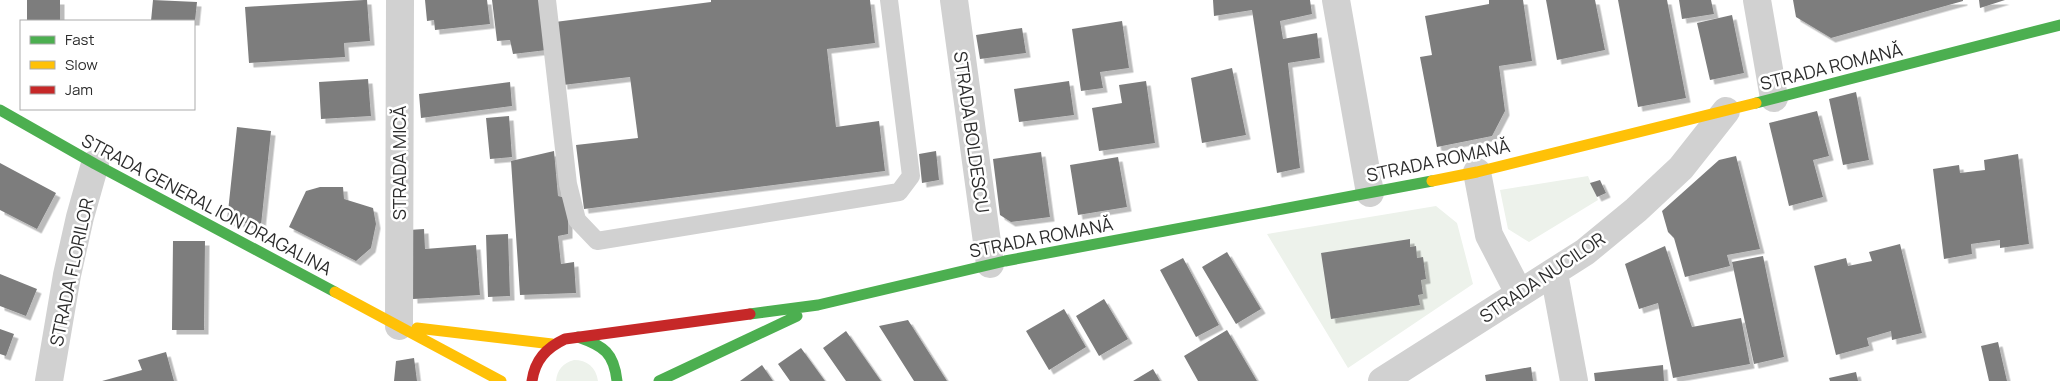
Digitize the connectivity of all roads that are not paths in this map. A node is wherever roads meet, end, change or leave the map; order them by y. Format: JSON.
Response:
{"nodes":[{"id":1,"x":400,"y":0,"type":"edge"},
{"id":2,"x":547,"y":0,"type":"edge"},
{"id":3,"x":889,"y":0,"type":"edge"},
{"id":4,"x":954,"y":0,"type":"edge"},
{"id":5,"x":1336,"y":0,"type":"edge"},
{"id":6,"x":1757,"y":0,"type":"edge"},
{"id":7,"x":2060,"y":25,"type":"edge"},
{"id":8,"x":1774,"y":98,"type":"junction"},
{"id":9,"x":0,"y":110,"type":"edge"},
{"id":10,"x":1726,"y":111,"type":"junction"},
{"id":11,"x":95,"y":164,"type":"junction"},
{"id":12,"x":1477,"y":172,"type":"junction"},
{"id":13,"x":1370,"y":192,"type":"junction"},
{"id":14,"x":990,"y":264,"type":"junction"},
{"id":15,"x":1554,"y":273,"type":"junction"},
{"id":16,"x":1519,"y":293,"type":"junction"},
{"id":17,"x":818,"y":305,"type":"junction"},
{"id":18,"x":398,"y":326,"type":"junction"},
{"id":19,"x":578,"y":337,"type":"junction"},
{"id":20,"x":552,"y":344,"type":"junction"},
{"id":21,"x":50,"y":381,"type":"edge"},
{"id":22,"x":501,"y":381,"type":"edge"},
{"id":23,"x":532,"y":381,"type":"edge"},
{"id":24,"x":618,"y":381,"type":"edge"},
{"id":25,"x":659,"y":381,"type":"edge"},
{"id":26,"x":1382,"y":381,"type":"edge"},
{"id":27,"x":1574,"y":381,"type":"edge"}],
"edges":[{"from":1,"to":18,"type":"street","name":"STRADA MICĂ"},
{"from":2,"to":3,"type":"lane"},
{"from":4,"to":14,"type":"street","name":"STRADA BOLDESCU"},
{"from":5,"to":13,"type":"street"},
{"from":6,"to":8,"type":"street"},
{"from":7,"to":8,"type":"street","name":"STRADA ROMANĂ"},
{"from":8,"to":10,"type":"street","name":"STRADA ROMANĂ"},
{"from":9,"to":11,"type":"street","name":"STRADA GENERAL ION DRAGALINA"},
{"from":10,"to":12,"type":"street","name":"STRADA ROMANĂ"},
{"from":10,"to":15,"type":"street","name":"STRADA NUCILOR"},
{"from":11,"to":18,"type":"street","name":"STRADA GENERAL ION DRAGALINA"},
{"from":11,"to":21,"type":"street","name":"STRADA FLORILOR"},
{"from":12,"to":13,"type":"street","name":"STRADA ROMANĂ"},
{"from":12,"to":16,"type":"street"},
{"from":13,"to":14,"type":"street","name":"STRADA ROMANĂ"},
{"from":14,"to":17,"type":"street","name":"STRADA ROMANĂ"},
{"from":15,"to":16,"type":"street","name":"STRADA NUCILOR"},
{"from":15,"to":27,"type":"street"},
{"from":16,"to":26,"type":"street","name":"STRADA NUCILOR"},
{"from":17,"to":19,"type":"street","name":"STRADA ROMANĂ"},
{"from":17,"to":25,"type":"street","name":"STRADA ROMANĂ"},
{"from":18,"to":20,"type":"street","name":"STRADA GENERAL ION DRAGALINA"},
{"from":18,"to":22,"type":"street","name":"STRADA GENERAL ION DRAGALINA"},
{"from":19,"to":20,"type":"street","name":"STRADA ROMANĂ"},
{"from":19,"to":24,"type":"street"},
{"from":20,"to":23,"type":"street"}]}
